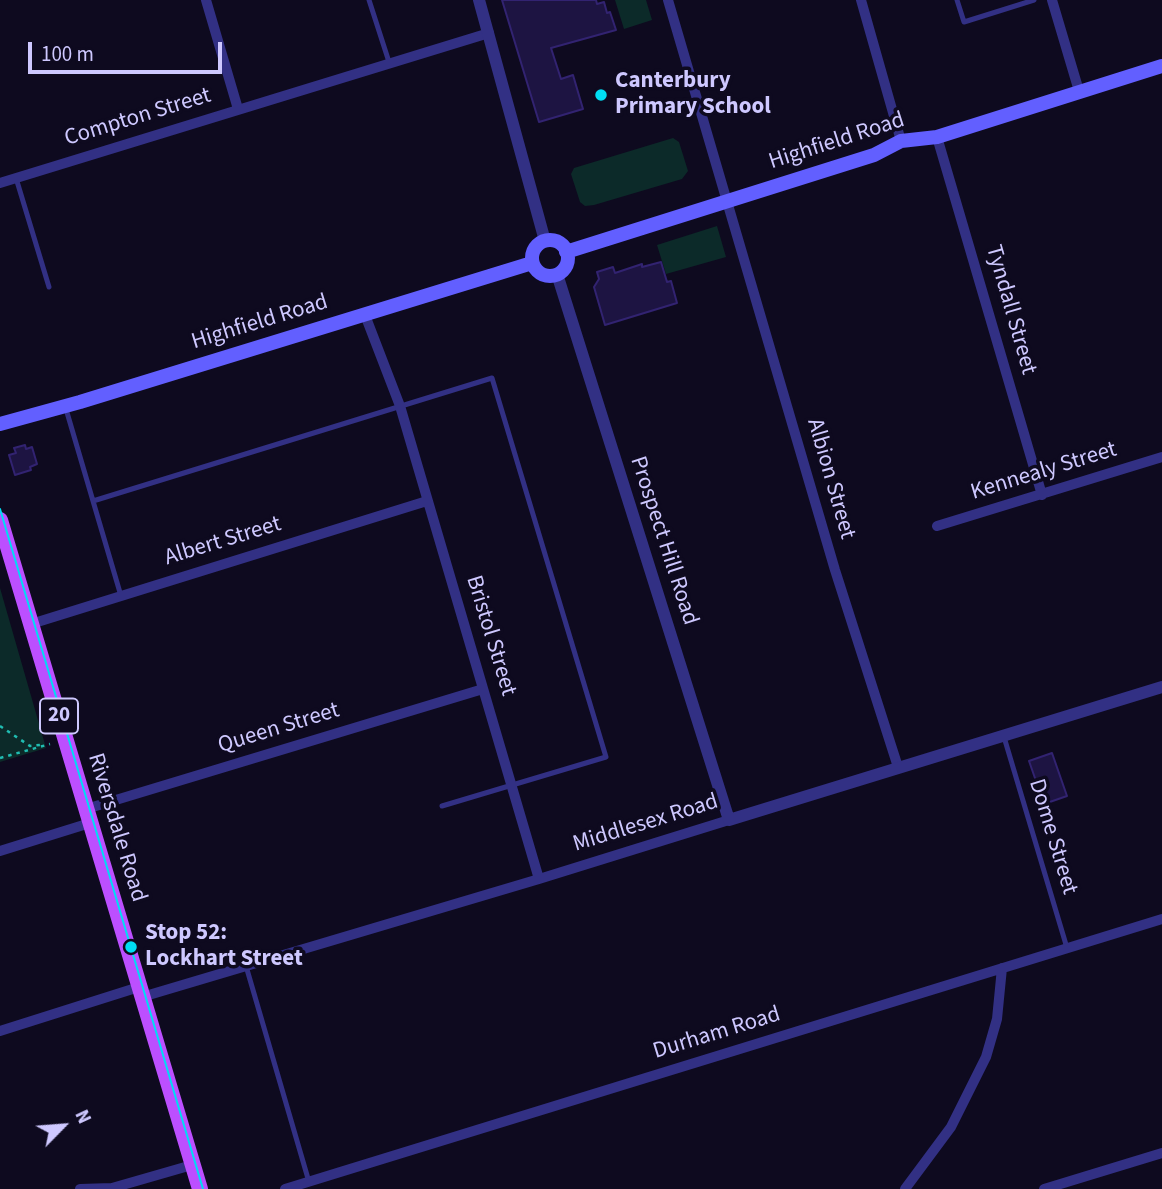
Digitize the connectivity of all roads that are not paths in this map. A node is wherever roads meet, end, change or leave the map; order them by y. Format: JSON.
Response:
{"nodes":[{"id":1,"x":206,"y":0,"type":"edge"},
{"id":2,"x":369,"y":0,"type":"edge"},
{"id":3,"x":479,"y":0,"type":"edge"},
{"id":4,"x":668,"y":0,"type":"edge"},
{"id":5,"x":860,"y":0,"type":"edge"},
{"id":6,"x":957,"y":0,"type":"edge"},
{"id":7,"x":1034,"y":0,"type":"edge"},
{"id":8,"x":1052,"y":0,"type":"edge"},
{"id":9,"x":489,"y":33,"type":"junction"},
{"id":10,"x":388,"y":62,"type":"junction"},
{"id":11,"x":1162,"y":66,"type":"edge"},
{"id":12,"x":1079,"y":92,"type":"junction"},
{"id":13,"x":238,"y":109,"type":"junction"},
{"id":14,"x":937,"y":137,"type":"junction"},
{"id":15,"x":901,"y":141,"type":"junction"},
{"id":16,"x":16,"y":178,"type":"junction"},
{"id":17,"x":0,"y":183,"type":"edge"},
{"id":18,"x":727,"y":201,"type":"junction"},
{"id":19,"x":545,"y":241,"type":"junction"},
{"id":20,"x":566,"y":252,"type":"junction"},
{"id":21,"x":532,"y":263,"type":"junction"},
{"id":22,"x":557,"y":274,"type":"junction"},
{"id":23,"x":49,"y":287,"type":"dead end"},
{"id":24,"x":365,"y":315,"type":"junction"},
{"id":25,"x":65,"y":406,"type":"junction"},
{"id":26,"x":400,"y":406,"type":"junction"},
{"id":27,"x":0,"y":424,"type":"edge"},
{"id":28,"x":1162,"y":457,"type":"edge"},
{"id":29,"x":1042,"y":495,"type":"junction"},
{"id":30,"x":93,"y":501,"type":"junction"},
{"id":31,"x":427,"y":501,"type":"junction"},
{"id":32,"x":0,"y":520,"type":"edge"},
{"id":33,"x":937,"y":526,"type":"dead end"},
{"id":34,"x":121,"y":596,"type":"junction"},
{"id":35,"x":31,"y":624,"type":"junction"},
{"id":36,"x":1162,"y":687,"type":"edge"},
{"id":37,"x":484,"y":690,"type":"junction"},
{"id":38,"x":1003,"y":737,"type":"junction"},
{"id":39,"x":898,"y":767,"type":"junction"},
{"id":40,"x":511,"y":786,"type":"junction"},
{"id":41,"x":442,"y":806,"type":"dead end"},
{"id":42,"x":88,"y":816,"type":"junction"},
{"id":43,"x":729,"y":820,"type":"junction"},
{"id":44,"x":0,"y":851,"type":"edge"},
{"id":45,"x":539,"y":879,"type":"junction"},
{"id":46,"x":1162,"y":919,"type":"edge"},
{"id":47,"x":1067,"y":948,"type":"junction"},
{"id":48,"x":246,"y":966,"type":"junction"},
{"id":49,"x":1002,"y":968,"type":"junction"},
{"id":50,"x":141,"y":992,"type":"junction"},
{"id":51,"x":0,"y":1031,"type":"edge"},
{"id":52,"x":1162,"y":1153,"type":"edge"},
{"id":53,"x":192,"y":1165,"type":"junction"},
{"id":54,"x":309,"y":1182,"type":"junction"},
{"id":55,"x":80,"y":1189,"type":"edge"},
{"id":56,"x":200,"y":1189,"type":"edge"},
{"id":57,"x":285,"y":1189,"type":"edge"},
{"id":58,"x":905,"y":1189,"type":"edge"},
{"id":59,"x":1044,"y":1189,"type":"edge"}],
"edges":[{"from":1,"to":13,"type":"street"},
{"from":2,"to":10,"type":"lane"},
{"from":3,"to":9,"type":"street"},
{"from":4,"to":18,"type":"street","name":"Albion Street"},
{"from":5,"to":15,"type":"street"},
{"from":6,"to":7,"type":"lane"},
{"from":8,"to":12,"type":"street"},
{"from":9,"to":10,"type":"street","name":"Compton Street"},
{"from":9,"to":19,"type":"street"},
{"from":10,"to":13,"type":"street","name":"Compton Street"},
{"from":11,"to":12,"type":"main road","name":"Highfield Road"},
{"from":12,"to":14,"type":"main road","name":"Highfield Road"},
{"from":13,"to":16,"type":"street","name":"Compton Street"},
{"from":14,"to":15,"type":"main road","name":"Highfield Road"},
{"from":14,"to":29,"type":"street","name":"Tyndall Street"},
{"from":15,"to":18,"type":"main road","name":"Highfield Road"},
{"from":16,"to":17,"type":"street","name":"Compton Street"},
{"from":16,"to":23,"type":"lane"},
{"from":18,"to":20,"type":"main road","name":"Highfield Road"},
{"from":18,"to":39,"type":"street","name":"Albion Street"},
{"from":19,"to":20,"type":"main road"},
{"from":19,"to":21,"type":"main road"},
{"from":20,"to":22,"type":"main road"},
{"from":21,"to":22,"type":"main road"},
{"from":21,"to":24,"type":"main road","name":"Highfield Road"},
{"from":22,"to":43,"type":"street","name":"Prospect Hill Road"},
{"from":24,"to":25,"type":"main road","name":"Highfield Road"},
{"from":24,"to":26,"type":"street","name":"Bristol Street"},
{"from":25,"to":27,"type":"main road","name":"Highfield Road"},
{"from":25,"to":30,"type":"lane"},
{"from":26,"to":30,"type":"lane"},
{"from":26,"to":31,"type":"street","name":"Bristol Street"},
{"from":26,"to":40,"type":"lane"},
{"from":28,"to":29,"type":"street","name":"Kennealy Street"},
{"from":29,"to":33,"type":"street","name":"Kennealy Street"},
{"from":30,"to":34,"type":"lane"},
{"from":31,"to":34,"type":"street","name":"Albert Street"},
{"from":31,"to":37,"type":"street","name":"Bristol Street"},
{"from":32,"to":35,"type":"main road","name":"Riversdale Road","number":"20"},
{"from":34,"to":35,"type":"street","name":"Albert Street"},
{"from":35,"to":42,"type":"main road","name":"Riversdale Road","number":"20"},
{"from":36,"to":38,"type":"street","name":"Middlesex Road"},
{"from":37,"to":40,"type":"street","name":"Bristol Street"},
{"from":37,"to":42,"type":"street","name":"Queen Street"},
{"from":38,"to":39,"type":"street","name":"Middlesex Road"},
{"from":38,"to":47,"type":"lane","name":"Dome Street"},
{"from":39,"to":43,"type":"street","name":"Middlesex Road"},
{"from":40,"to":41,"type":"lane"},
{"from":40,"to":45,"type":"street","name":"Bristol Street"},
{"from":42,"to":44,"type":"street","name":"Queen Street"},
{"from":42,"to":50,"type":"main road","name":"Riversdale Road","number":"20"},
{"from":43,"to":45,"type":"street","name":"Middlesex Road"},
{"from":45,"to":48,"type":"street","name":"Middlesex Road"},
{"from":46,"to":47,"type":"street","name":"Durham Road"},
{"from":47,"to":49,"type":"street","name":"Durham Road"},
{"from":48,"to":50,"type":"street","name":"Middlesex Road"},
{"from":48,"to":54,"type":"lane"},
{"from":49,"to":54,"type":"street","name":"Durham Road"},
{"from":49,"to":58,"type":"street"},
{"from":50,"to":51,"type":"street","name":"Middlesex Road"},
{"from":50,"to":53,"type":"main road","name":"Riversdale Road","number":"20"},
{"from":52,"to":59,"type":"street"},
{"from":53,"to":55,"type":"street"},
{"from":53,"to":56,"type":"main road","name":"Riversdale Road","number":"20"},
{"from":54,"to":57,"type":"street","name":"Durham Road"}]}
